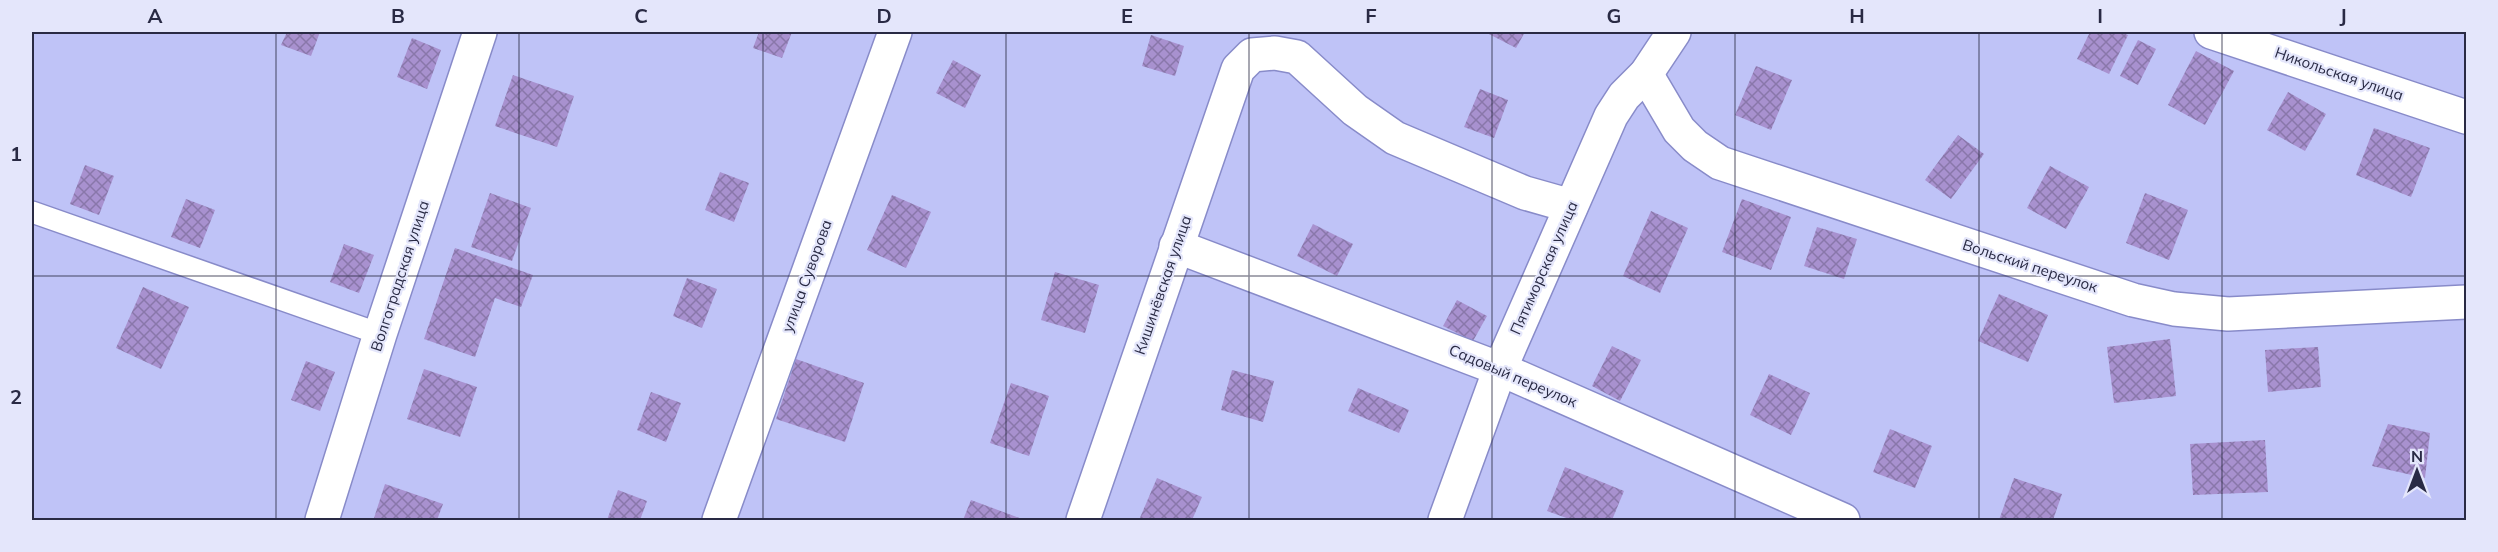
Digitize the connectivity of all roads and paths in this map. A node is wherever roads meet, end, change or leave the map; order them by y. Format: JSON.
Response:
{"nodes":[{"id":1,"x":480,"y":32,"type":"edge"},
{"id":2,"x":895,"y":32,"type":"edge"},
{"id":3,"x":1674,"y":32,"type":"edge"},
{"id":4,"x":2211,"y":32,"type":"edge"},
{"id":5,"x":1646,"y":74,"type":"junction"},
{"id":6,"x":2466,"y":117,"type":"edge"},
{"id":7,"x":1571,"y":206,"type":"junction"},
{"id":8,"x":32,"y":212,"type":"edge"},
{"id":9,"x":1176,"y":246,"type":"junction"},
{"id":10,"x":2466,"y":302,"type":"edge"},
{"id":11,"x":380,"y":334,"type":"junction"},
{"id":12,"x":1500,"y":369,"type":"junction"},
{"id":13,"x":322,"y":520,"type":"edge"},
{"id":14,"x":719,"y":520,"type":"edge"},
{"id":15,"x":1083,"y":520,"type":"edge"},
{"id":16,"x":1445,"y":520,"type":"edge"},
{"id":17,"x":1843,"y":520,"type":"edge"}],
"edges":[{"from":1,"to":11,"type":"street","name":"Волгоградская улица"},
{"from":2,"to":14,"type":"street","name":"улица Суворова"},
{"from":3,"to":5,"type":"street","name":"Пятиморская улица"},
{"from":4,"to":6,"type":"street","name":"Никольская улица"},
{"from":5,"to":7,"type":"street","name":"Пятиморская улица"},
{"from":5,"to":10,"type":"street","name":"Вольский переулок"},
{"from":7,"to":9,"type":"street","name":"Кишинёвская улица"},
{"from":7,"to":12,"type":"street","name":"Пятиморская улица"},
{"from":8,"to":11,"type":"lane"},
{"from":9,"to":12,"type":"street","name":"Садовый переулок"},
{"from":9,"to":15,"type":"street","name":"Кишинёвская улица"},
{"from":11,"to":13,"type":"street","name":"Волгоградская улица"},
{"from":12,"to":16,"type":"street","name":"Пятиморская улица"},
{"from":12,"to":17,"type":"street","name":"Садовый переулок"}]}
